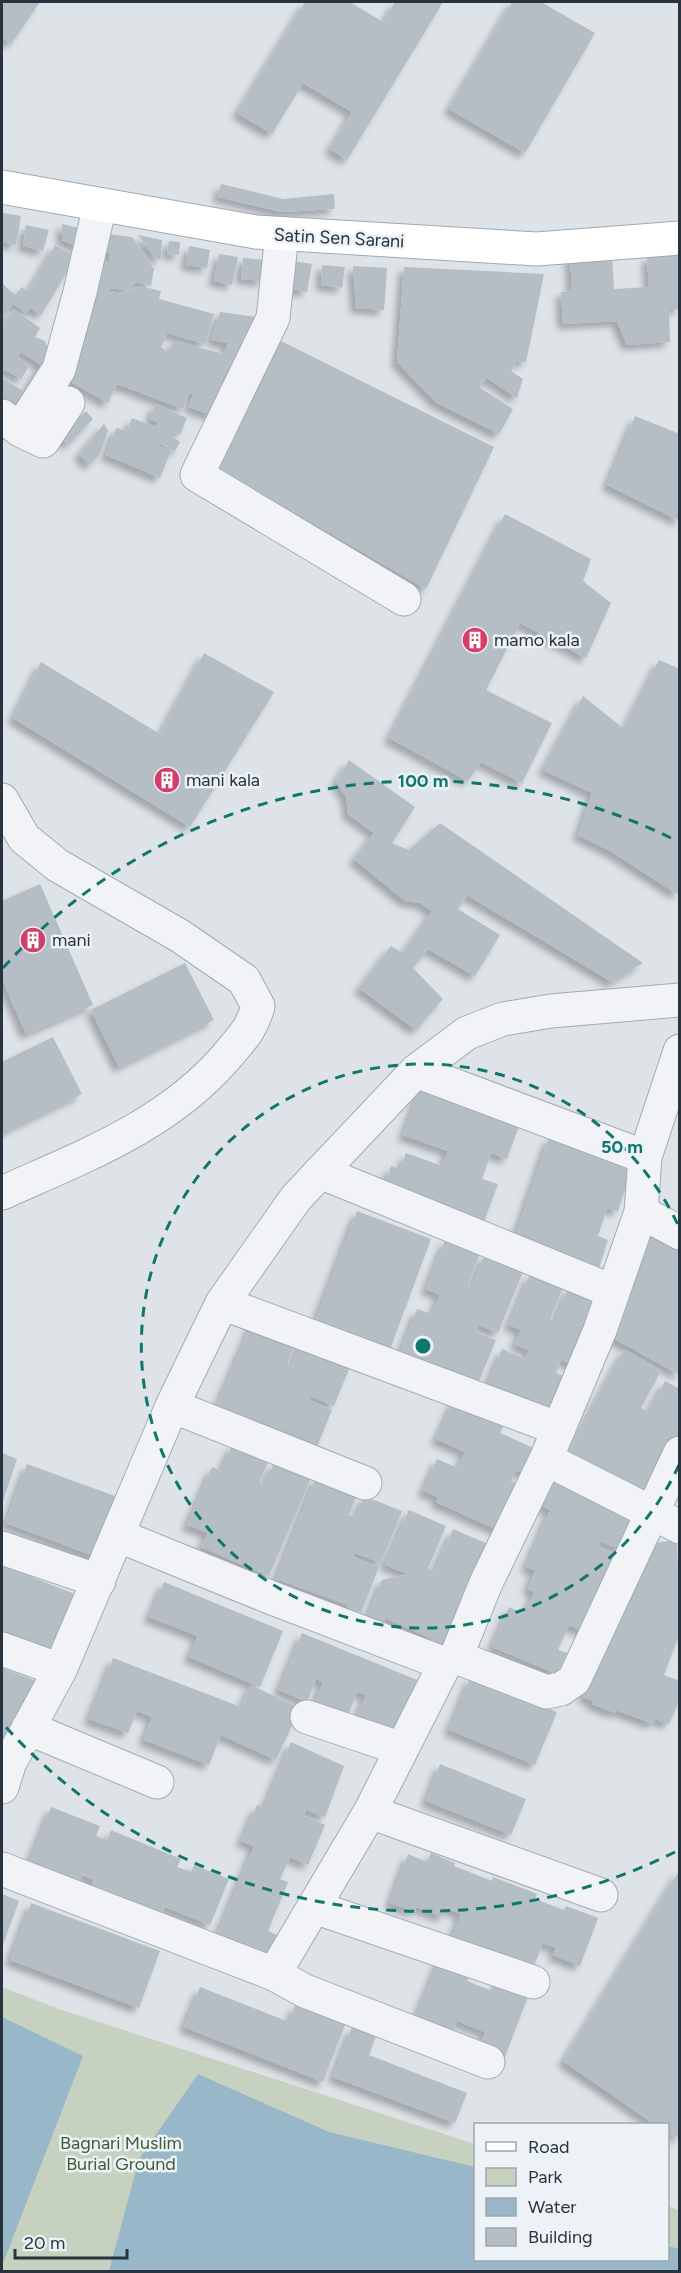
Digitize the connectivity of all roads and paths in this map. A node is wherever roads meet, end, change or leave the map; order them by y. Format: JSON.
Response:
{"nodes":[{"id":1,"x":2,"y":187,"type":"edge"},
{"id":2,"x":100,"y":204,"type":"junction"},
{"id":3,"x":282,"y":234,"type":"junction"},
{"id":4,"x":680,"y":238,"type":"edge"},
{"id":5,"x":69,"y":403,"type":"dead end"},
{"id":6,"x":11,"y":423,"type":"edge"},
{"id":7,"x":404,"y":599,"type":"dead end"},
{"id":8,"x":2,"y":800,"type":"edge"},
{"id":9,"x":680,"y":1000,"type":"edge"},
{"id":10,"x":680,"y":1051,"type":"edge"},
{"id":11,"x":416,"y":1071,"type":"junction"},
{"id":12,"x":645,"y":1157,"type":"junction"},
{"id":13,"x":320,"y":1172,"type":"junction"},
{"id":14,"x":2,"y":1193,"type":"edge"},
{"id":15,"x":641,"y":1212,"type":"junction"},
{"id":16,"x":680,"y":1233,"type":"edge"},
{"id":17,"x":612,"y":1291,"type":"junction"},
{"id":18,"x":222,"y":1303,"type":"junction"},
{"id":19,"x":172,"y":1406,"type":"junction"},
{"id":20,"x":559,"y":1429,"type":"junction"},
{"id":21,"x":680,"y":1453,"type":"edge"},
{"id":22,"x":546,"y":1459,"type":"junction"},
{"id":23,"x":365,"y":1483,"type":"dead end"},
{"id":24,"x":666,"y":1520,"type":"edge"},
{"id":25,"x":117,"y":1535,"type":"junction"},
{"id":26,"x":2,"y":1548,"type":"edge"},
{"id":27,"x":99,"y":1581,"type":"junction"},
{"id":28,"x":2,"y":1649,"type":"edge"},
{"id":29,"x":451,"y":1660,"type":"junction"},
{"id":30,"x":60,"y":1670,"type":"junction"},
{"id":31,"x":307,"y":1717,"type":"dead end"},
{"id":32,"x":28,"y":1728,"type":"junction"},
{"id":33,"x":402,"y":1749,"type":"junction"},
{"id":34,"x":4,"y":1769,"type":"edge"},
{"id":35,"x":157,"y":1782,"type":"dead end"},
{"id":36,"x":370,"y":1812,"type":"junction"},
{"id":37,"x":2,"y":1869,"type":"edge"},
{"id":38,"x":601,"y":1895,"type":"dead end"},
{"id":39,"x":314,"y":1907,"type":"junction"},
{"id":40,"x":274,"y":1974,"type":"junction"},
{"id":41,"x":533,"y":1982,"type":"dead end"},
{"id":42,"x":488,"y":2062,"type":"dead end"}],
"edges":[{"from":1,"to":2,"type":"main road","name":"Satin Sen Sarani"},
{"from":2,"to":3,"type":"main road","name":"Satin Sen Sarani"},
{"from":2,"to":6,"type":"lane"},
{"from":3,"to":4,"type":"main road","name":"Satin Sen Sarani"},
{"from":3,"to":7,"type":"lane"},
{"from":5,"to":6,"type":"lane"},
{"from":8,"to":14,"type":"lane"},
{"from":9,"to":11,"type":"lane"},
{"from":10,"to":12,"type":"lane"},
{"from":11,"to":12,"type":"lane"},
{"from":11,"to":13,"type":"lane"},
{"from":12,"to":15,"type":"lane"},
{"from":13,"to":17,"type":"lane"},
{"from":13,"to":18,"type":"lane"},
{"from":15,"to":16,"type":"lane"},
{"from":15,"to":17,"type":"lane"},
{"from":17,"to":20,"type":"lane"},
{"from":18,"to":19,"type":"lane"},
{"from":18,"to":20,"type":"lane"},
{"from":19,"to":23,"type":"lane"},
{"from":19,"to":25,"type":"lane"},
{"from":20,"to":22,"type":"lane"},
{"from":21,"to":24,"type":"lane"},
{"from":22,"to":24,"type":"lane"},
{"from":22,"to":29,"type":"lane"},
{"from":24,"to":29,"type":"lane"},
{"from":25,"to":27,"type":"lane"},
{"from":25,"to":29,"type":"lane"},
{"from":26,"to":27,"type":"lane"},
{"from":27,"to":30,"type":"lane"},
{"from":28,"to":30,"type":"lane"},
{"from":29,"to":33,"type":"lane"},
{"from":30,"to":32,"type":"lane"},
{"from":31,"to":33,"type":"lane"},
{"from":32,"to":34,"type":"lane"},
{"from":32,"to":35,"type":"lane"},
{"from":33,"to":36,"type":"lane"},
{"from":36,"to":38,"type":"lane"},
{"from":36,"to":39,"type":"lane"},
{"from":37,"to":40,"type":"lane"},
{"from":39,"to":40,"type":"lane"},
{"from":39,"to":41,"type":"lane"},
{"from":40,"to":42,"type":"lane"}]}
